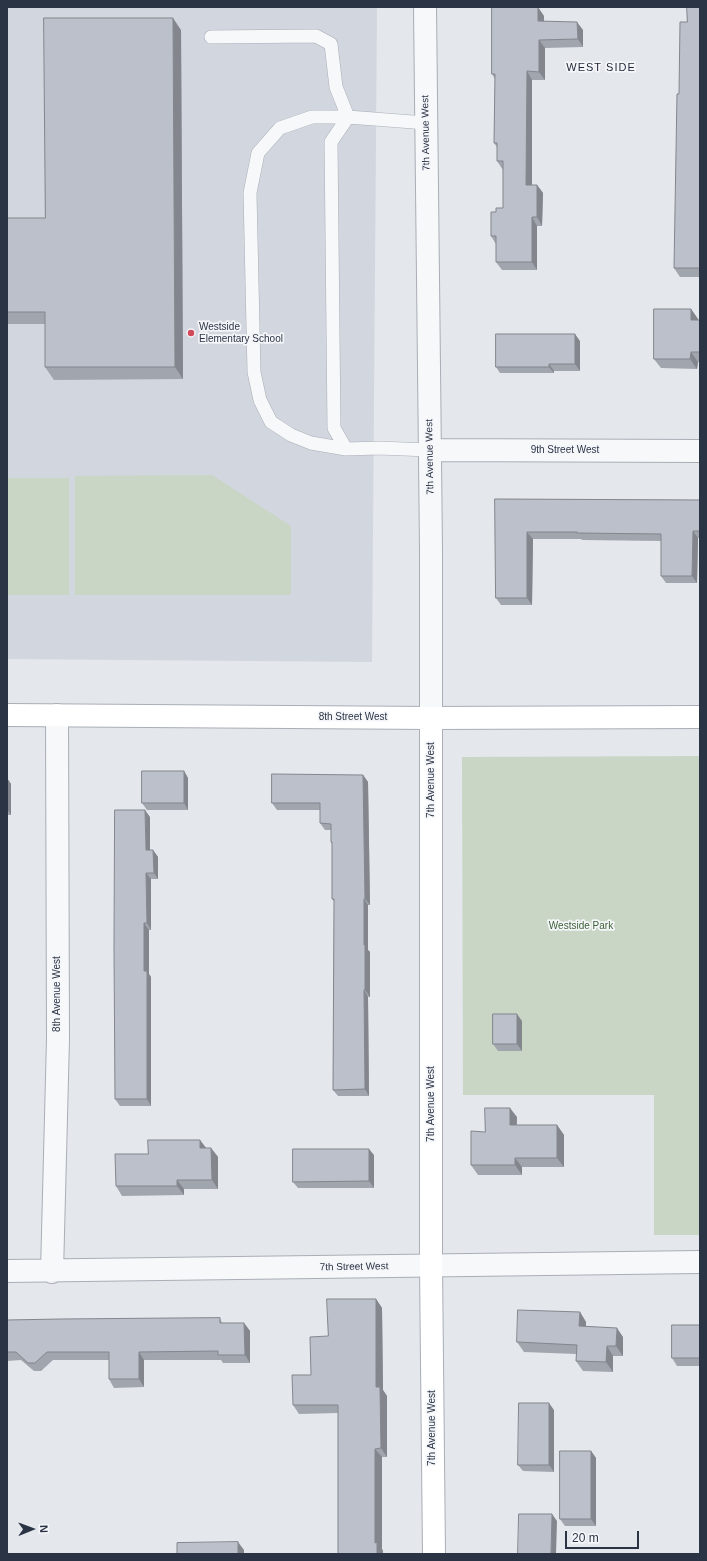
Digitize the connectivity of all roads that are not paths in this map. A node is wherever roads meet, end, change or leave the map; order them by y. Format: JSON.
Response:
{"nodes":[{"id":1,"x":425,"y":7,"type":"edge"},
{"id":2,"x":210,"y":37,"type":"dead end"},
{"id":3,"x":348,"y":117,"type":"junction"},
{"id":4,"x":426,"y":123,"type":"junction"},
{"id":5,"x":346,"y":449,"type":"junction"},
{"id":6,"x":429,"y":450,"type":"junction"},
{"id":7,"x":700,"y":451,"type":"edge"},
{"id":8,"x":7,"y":715,"type":"edge"},
{"id":9,"x":57,"y":715,"type":"junction"},
{"id":10,"x":700,"y":716,"type":"edge"},
{"id":11,"x":431,"y":718,"type":"junction"},
{"id":12,"x":700,"y":1262,"type":"edge"},
{"id":13,"x":432,"y":1266,"type":"junction"},
{"id":14,"x":7,"y":1272,"type":"edge"},
{"id":15,"x":52,"y":1272,"type":"junction"},
{"id":16,"x":434,"y":1554,"type":"edge"}],
"edges":[{"from":1,"to":4,"type":"street","name":"7th Avenue West"},
{"from":2,"to":3,"type":"lane"},
{"from":3,"to":4,"type":"lane"},
{"from":3,"to":5,"type":"lane"},
{"from":3,"to":5,"type":"lane"},
{"from":4,"to":6,"type":"street","name":"7th Avenue West"},
{"from":5,"to":6,"type":"lane"},
{"from":6,"to":7,"type":"street","name":"9th Street West"},
{"from":6,"to":11,"type":"street","name":"7th Avenue West"},
{"from":8,"to":9,"type":"street","name":"8th Street West"},
{"from":9,"to":11,"type":"street","name":"8th Street West"},
{"from":9,"to":15,"type":"street","name":"8th Avenue West"},
{"from":10,"to":11,"type":"street","name":"8th Street West"},
{"from":11,"to":13,"type":"street","name":"7th Avenue West"},
{"from":12,"to":13,"type":"street","name":"7th Street West"},
{"from":13,"to":15,"type":"street","name":"7th Street West"},
{"from":13,"to":16,"type":"street","name":"7th Avenue West"},
{"from":14,"to":15,"type":"street","name":"7th Street West"}]}
